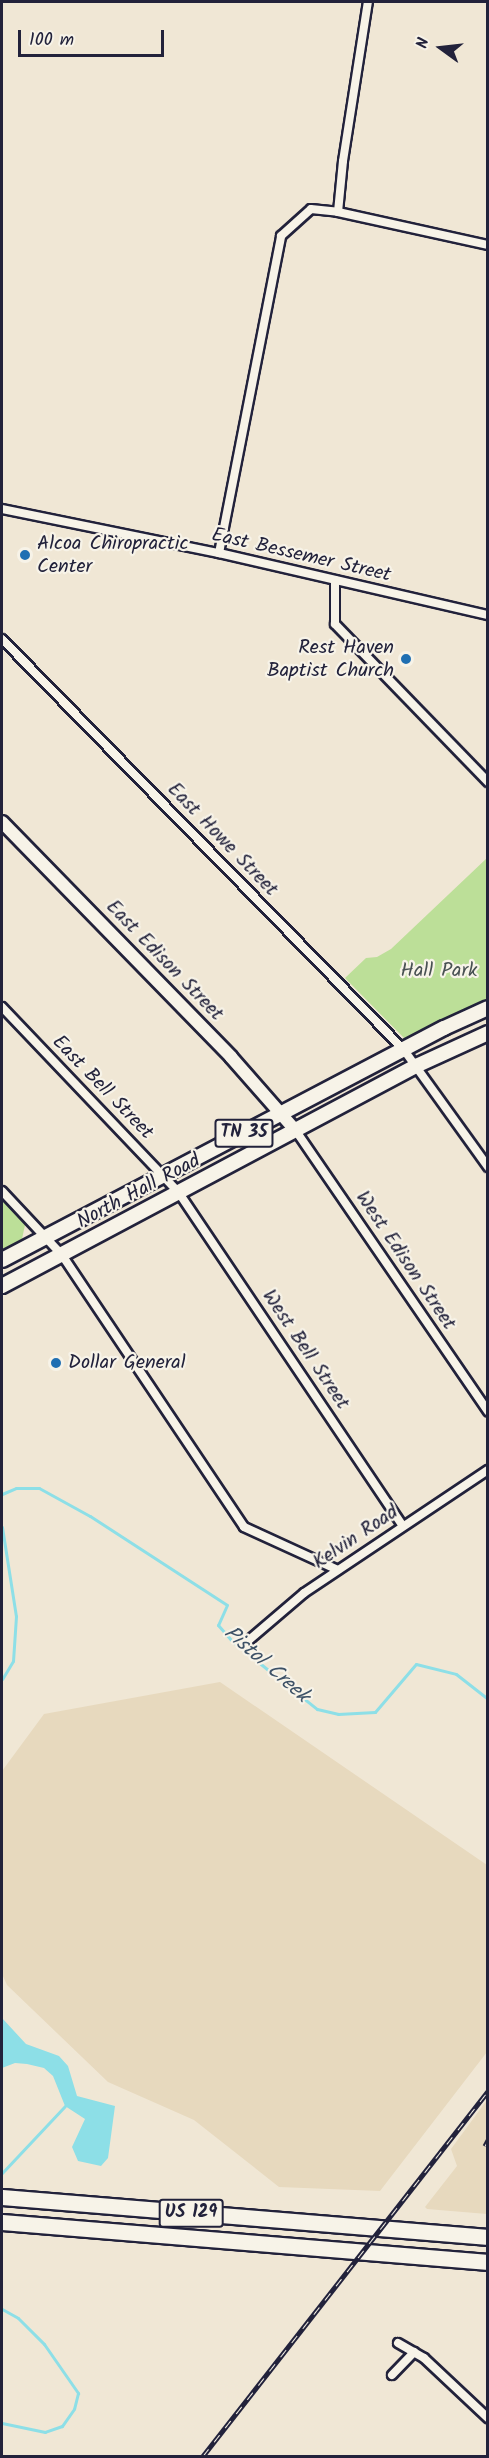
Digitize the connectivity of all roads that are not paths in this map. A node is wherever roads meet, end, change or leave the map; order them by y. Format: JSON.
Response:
{"nodes":[{"id":1,"x":368,"y":2,"type":"edge"},
{"id":2,"x":338,"y":212,"type":"junction"},
{"id":3,"x":488,"y":245,"type":"edge"},
{"id":4,"x":2,"y":509,"type":"edge"},
{"id":5,"x":219,"y":553,"type":"junction"},
{"id":6,"x":335,"y":580,"type":"junction"},
{"id":7,"x":488,"y":615,"type":"edge"},
{"id":8,"x":2,"y":639,"type":"edge"},
{"id":9,"x":488,"y":782,"type":"edge"},
{"id":10,"x":2,"y":822,"type":"edge"},
{"id":11,"x":2,"y":1007,"type":"edge"},
{"id":12,"x":488,"y":1008,"type":"edge"},
{"id":13,"x":488,"y":1033,"type":"edge"},
{"id":14,"x":404,"y":1050,"type":"junction"},
{"id":15,"x":416,"y":1066,"type":"junction"},
{"id":16,"x":282,"y":1113,"type":"junction"},
{"id":17,"x":296,"y":1131,"type":"junction"},
{"id":18,"x":488,"y":1167,"type":"edge"},
{"id":19,"x":163,"y":1176,"type":"junction"},
{"id":20,"x":2,"y":1191,"type":"edge"},
{"id":21,"x":179,"y":1193,"type":"junction"},
{"id":22,"x":45,"y":1237,"type":"junction"},
{"id":23,"x":62,"y":1255,"type":"junction"},
{"id":24,"x":2,"y":1260,"type":"edge"},
{"id":25,"x":2,"y":1286,"type":"edge"},
{"id":26,"x":488,"y":1411,"type":"edge"},
{"id":27,"x":488,"y":1470,"type":"edge"},
{"id":28,"x":403,"y":1526,"type":"junction"},
{"id":29,"x":338,"y":1570,"type":"junction"},
{"id":30,"x":249,"y":1640,"type":"dead end"},
{"id":31,"x":2,"y":2197,"type":"edge"},
{"id":32,"x":2,"y":2222,"type":"edge"},
{"id":33,"x":488,"y":2237,"type":"edge"},
{"id":34,"x":488,"y":2262,"type":"edge"},
{"id":35,"x":399,"y":2343,"type":"dead end"},
{"id":36,"x":414,"y":2352,"type":"junction"},
{"id":37,"x":392,"y":2375,"type":"dead end"},
{"id":38,"x":488,"y":2418,"type":"edge"}],
"edges":[{"from":1,"to":2,"type":"street"},
{"from":2,"to":3,"type":"street"},
{"from":2,"to":5,"type":"street"},
{"from":4,"to":5,"type":"street","name":"East Bessemer Street"},
{"from":5,"to":6,"type":"street","name":"East Bessemer Street"},
{"from":6,"to":7,"type":"street","name":"East Bessemer Street"},
{"from":6,"to":9,"type":"street"},
{"from":8,"to":14,"type":"street","name":"East Howe Street"},
{"from":10,"to":16,"type":"street","name":"East Edison Street"},
{"from":11,"to":19,"type":"street","name":"East Bell Street"},
{"from":12,"to":14,"type":"main road","name":"North Hall Road","number":"TN 35"},
{"from":13,"to":15,"type":"main road","name":"North Hall Road","number":"TN 35"},
{"from":14,"to":15,"type":"street","name":"East Howe Street"},
{"from":14,"to":16,"type":"main road","name":"North Hall Road","number":"TN 35"},
{"from":15,"to":17,"type":"main road","name":"North Hall Road","number":"TN 35"},
{"from":15,"to":18,"type":"street","name":"East Howe Street"},
{"from":16,"to":17,"type":"street","name":"East Edison Street"},
{"from":16,"to":19,"type":"main road","name":"North Hall Road","number":"TN 35"},
{"from":17,"to":21,"type":"main road","name":"North Hall Road","number":"TN 35"},
{"from":17,"to":26,"type":"street","name":"West Edison Street"},
{"from":19,"to":21,"type":"street","name":"East Bell Street"},
{"from":19,"to":22,"type":"main road","name":"North Hall Road","number":"TN 35"},
{"from":20,"to":22,"type":"street"},
{"from":21,"to":23,"type":"main road","name":"North Hall Road","number":"TN 35"},
{"from":21,"to":28,"type":"street","name":"West Bell Street"},
{"from":22,"to":23,"type":"street"},
{"from":22,"to":24,"type":"main road","name":"North Hall Road","number":"TN 35"},
{"from":23,"to":25,"type":"main road","name":"North Hall Road","number":"TN 35"},
{"from":23,"to":29,"type":"street"},
{"from":27,"to":28,"type":"street","name":"Kelvin Road"},
{"from":28,"to":29,"type":"street","name":"Kelvin Road"},
{"from":29,"to":30,"type":"street","name":"Kelvin Road"},
{"from":31,"to":33,"type":"highway","number":"US 129"},
{"from":32,"to":34,"type":"highway","number":"US 129"},
{"from":35,"to":36,"type":"street"},
{"from":36,"to":37,"type":"street"},
{"from":36,"to":38,"type":"street"}]}
